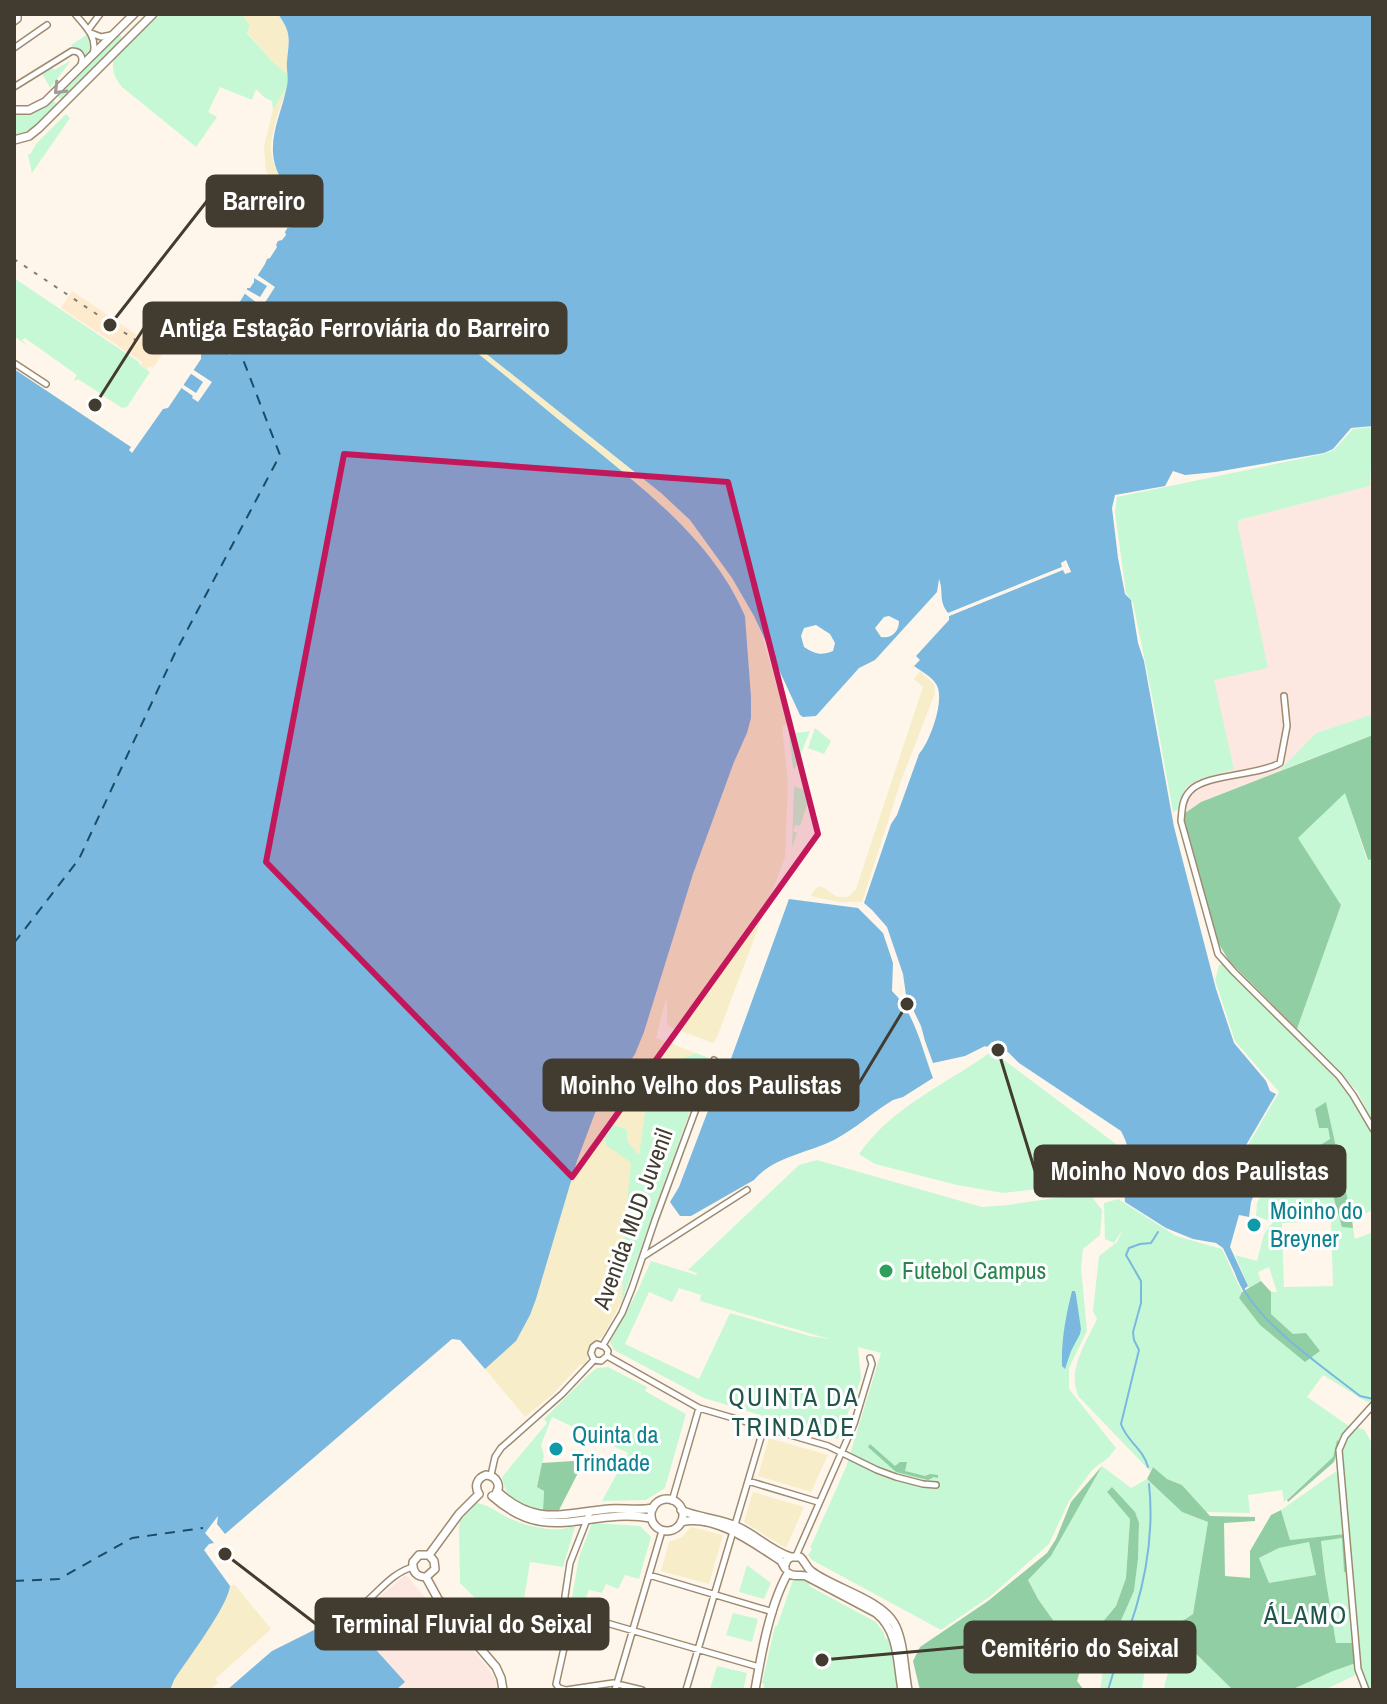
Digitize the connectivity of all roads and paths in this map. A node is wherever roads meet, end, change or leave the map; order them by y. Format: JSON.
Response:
{"nodes":[{"id":1,"x":18,"y":14,"type":"edge"},
{"id":2,"x":75,"y":14,"type":"edge"},
{"id":3,"x":100,"y":14,"type":"edge"},
{"id":4,"x":134,"y":14,"type":"edge"},
{"id":5,"x":153,"y":14,"type":"edge"},
{"id":6,"x":14,"y":22,"type":"edge"},
{"id":7,"x":47,"y":25,"type":"dead end"},
{"id":8,"x":89,"y":31,"type":"junction"},
{"id":9,"x":113,"y":34,"type":"junction"},
{"id":10,"x":14,"y":48,"type":"edge"},
{"id":11,"x":92,"y":55,"type":"junction"},
{"id":12,"x":79,"y":68,"type":"junction"},
{"id":13,"x":14,"y":87,"type":"edge"},
{"id":14,"x":15,"y":109,"type":"edge"},
{"id":15,"x":14,"y":140,"type":"edge"},
{"id":16,"x":14,"y":363,"type":"edge"},
{"id":17,"x":46,"y":384,"type":"dead end"},
{"id":18,"x":1284,"y":696,"type":"dead end"},
{"id":19,"x":714,"y":1060,"type":"dead end"},
{"id":20,"x":1373,"y":1129,"type":"edge"},
{"id":21,"x":747,"y":1190,"type":"dead end"},
{"id":22,"x":644,"y":1256,"type":"junction"},
{"id":23,"x":652,"y":1259,"type":"dead end"},
{"id":24,"x":603,"y":1345,"type":"junction"},
{"id":25,"x":607,"y":1356,"type":"junction"},
{"id":26,"x":870,"y":1358,"type":"dead end"},
{"id":27,"x":594,"y":1360,"type":"junction"},
{"id":28,"x":1373,"y":1405,"type":"edge"},
{"id":29,"x":699,"y":1408,"type":"junction"},
{"id":30,"x":764,"y":1427,"type":"junction"},
{"id":31,"x":841,"y":1452,"type":"junction"},
{"id":32,"x":491,"y":1475,"type":"junction"},
{"id":33,"x":748,"y":1481,"type":"junction"},
{"id":34,"x":936,"y":1485,"type":"dead end"},
{"id":35,"x":479,"y":1494,"type":"junction"},
{"id":36,"x":495,"y":1494,"type":"junction"},
{"id":37,"x":672,"y":1501,"type":"junction"},
{"id":38,"x":818,"y":1502,"type":"junction"},
{"id":39,"x":653,"y":1508,"type":"junction"},
{"id":40,"x":681,"y":1510,"type":"junction"},
{"id":41,"x":651,"y":1518,"type":"junction"},
{"id":42,"x":585,"y":1520,"type":"junction"},
{"id":43,"x":681,"y":1522,"type":"junction"},
{"id":44,"x":734,"y":1528,"type":"junction"},
{"id":45,"x":662,"y":1531,"type":"junction"},
{"id":46,"x":429,"y":1555,"type":"junction"},
{"id":47,"x":793,"y":1556,"type":"junction"},
{"id":48,"x":806,"y":1565,"type":"junction"},
{"id":49,"x":413,"y":1567,"type":"junction"},
{"id":50,"x":787,"y":1569,"type":"junction"},
{"id":51,"x":801,"y":1574,"type":"junction"},
{"id":52,"x":649,"y":1575,"type":"junction"},
{"id":53,"x":426,"y":1577,"type":"junction"},
{"id":54,"x":714,"y":1595,"type":"junction"},
{"id":55,"x":565,"y":1611,"type":"junction"},
{"id":56,"x":773,"y":1612,"type":"junction"},
{"id":57,"x":334,"y":1618,"type":"dead end"},
{"id":58,"x":633,"y":1631,"type":"junction"},
{"id":59,"x":698,"y":1650,"type":"junction"},
{"id":60,"x":759,"y":1667,"type":"junction"},
{"id":61,"x":616,"y":1686,"type":"edge"},
{"id":62,"x":503,"y":1690,"type":"edge"},
{"id":63,"x":642,"y":1690,"type":"edge"},
{"id":64,"x":686,"y":1690,"type":"edge"},
{"id":65,"x":755,"y":1690,"type":"edge"},
{"id":66,"x":902,"y":1690,"type":"edge"},
{"id":67,"x":908,"y":1690,"type":"edge"},
{"id":68,"x":1366,"y":1690,"type":"edge"}],
"edges":[{"from":1,"to":6,"type":"street"},
{"from":2,"to":8,"type":"street"},
{"from":3,"to":8,"type":"street"},
{"from":4,"to":9,"type":"main road"},
{"from":5,"to":15,"type":"main road"},
{"from":7,"to":10,"type":"street"},
{"from":8,"to":9,"type":"street"},
{"from":8,"to":11,"type":"street"},
{"from":9,"to":11,"type":"main road"},
{"from":11,"to":12,"type":"main road"},
{"from":12,"to":13,"type":"street"},
{"from":12,"to":14,"type":"main road","one_way":true},
{"from":16,"to":17,"type":"street"},
{"from":18,"to":20,"type":"street"},
{"from":19,"to":22,"type":"street","name":"Avenida MUD Juvenil"},
{"from":21,"to":22,"type":"street"},
{"from":22,"to":23,"type":"street"},
{"from":22,"to":24,"type":"street","name":"Avenida MUD Juvenil"},
{"from":24,"to":25,"type":"street"},
{"from":24,"to":27,"type":"street"},
{"from":25,"to":27,"type":"street"},
{"from":25,"to":29,"type":"street"},
{"from":26,"to":31,"type":"street"},
{"from":27,"to":32,"type":"street"},
{"from":28,"to":68,"type":"street"},
{"from":29,"to":30,"type":"street"},
{"from":29,"to":37,"type":"street"},
{"from":30,"to":31,"type":"street"},
{"from":30,"to":33,"type":"street"},
{"from":31,"to":34,"type":"street"},
{"from":31,"to":38,"type":"street"},
{"from":32,"to":35,"type":"main road"},
{"from":32,"to":36,"type":"main road"},
{"from":33,"to":38,"type":"street"},
{"from":33,"to":44,"type":"street"},
{"from":35,"to":36,"type":"main road"},
{"from":35,"to":46,"type":"main road"},
{"from":36,"to":42,"type":"main road"},
{"from":37,"to":39,"type":"main road"},
{"from":37,"to":40,"type":"main road"},
{"from":38,"to":47,"type":"street"},
{"from":39,"to":41,"type":"main road"},
{"from":39,"to":42,"type":"main road"},
{"from":40,"to":43,"type":"main road"},
{"from":40,"to":44,"type":"main road"},
{"from":41,"to":42,"type":"main road"},
{"from":41,"to":45,"type":"main road"},
{"from":42,"to":55,"type":"street"},
{"from":43,"to":44,"type":"main road"},
{"from":43,"to":45,"type":"main road"},
{"from":44,"to":47,"type":"main road"},
{"from":44,"to":50,"type":"main road"},
{"from":44,"to":54,"type":"street"},
{"from":45,"to":52,"type":"street"},
{"from":46,"to":49,"type":"main road"},
{"from":46,"to":53,"type":"main road"},
{"from":47,"to":48,"type":"main road"},
{"from":47,"to":50,"type":"main road"},
{"from":48,"to":51,"type":"main road"},
{"from":48,"to":67,"type":"main road"},
{"from":49,"to":53,"type":"main road"},
{"from":49,"to":57,"type":"street"},
{"from":50,"to":51,"type":"main road"},
{"from":50,"to":56,"type":"main road"},
{"from":51,"to":66,"type":"main road"},
{"from":52,"to":54,"type":"street"},
{"from":52,"to":58,"type":"street"},
{"from":53,"to":62,"type":"main road"},
{"from":54,"to":56,"type":"street"},
{"from":54,"to":59,"type":"street"},
{"from":55,"to":58,"type":"street"},
{"from":55,"to":61,"type":"street"},
{"from":56,"to":60,"type":"main road"},
{"from":58,"to":59,"type":"street"},
{"from":58,"to":61,"type":"street"},
{"from":59,"to":60,"type":"street"},
{"from":59,"to":64,"type":"street"},
{"from":60,"to":65,"type":"main road"},
{"from":61,"to":63,"type":"street"}]}
